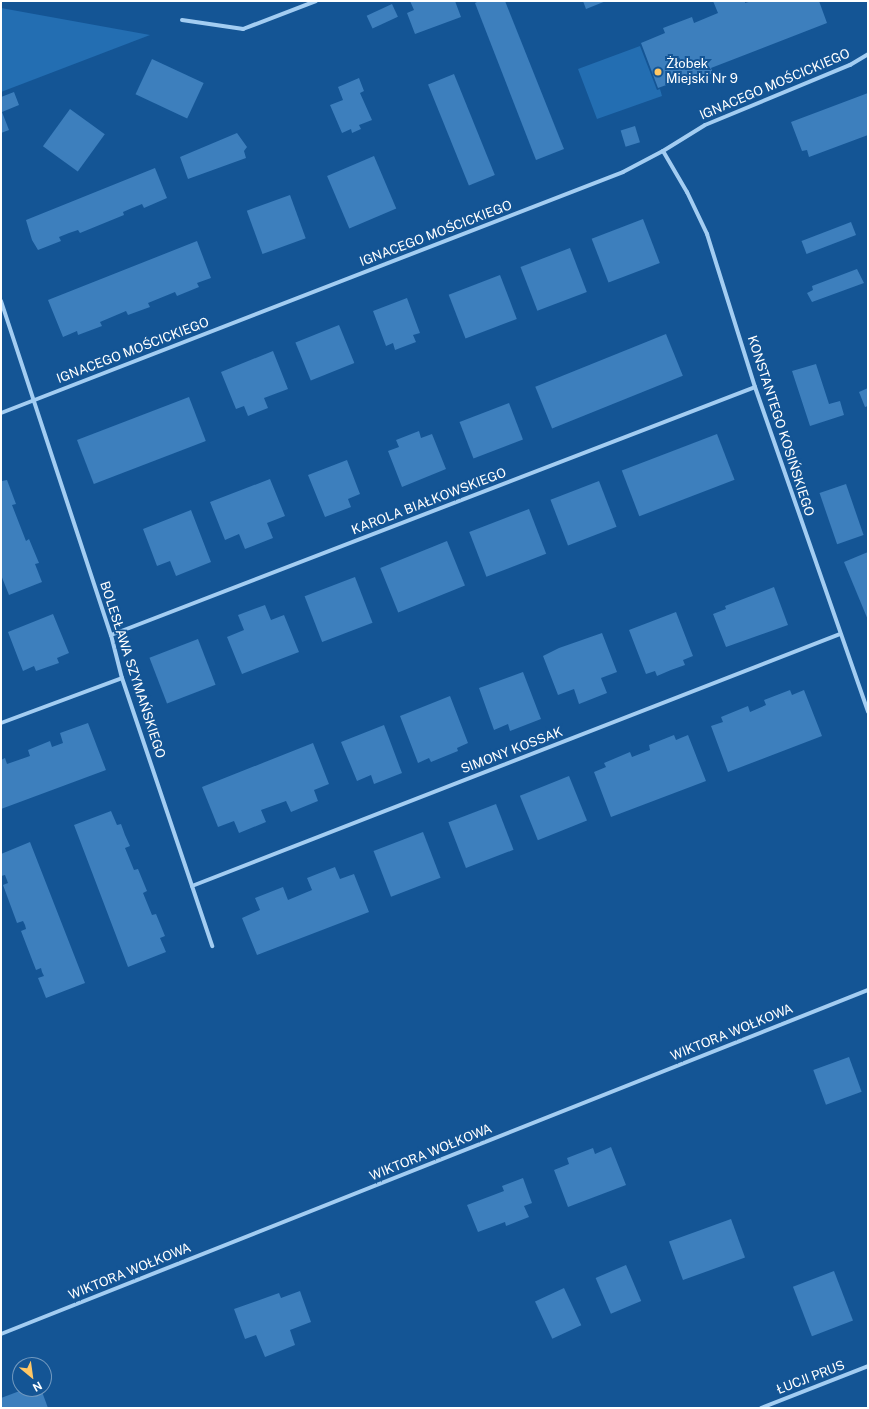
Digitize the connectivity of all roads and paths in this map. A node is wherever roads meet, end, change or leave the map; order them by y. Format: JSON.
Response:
{"nodes":[{"id":1,"x":316,"y":1,"type":"edge"},
{"id":2,"x":182,"y":20,"type":"dead end"},
{"id":3,"x":868,"y":54,"type":"edge"},
{"id":4,"x":664,"y":151,"type":"junction"},
{"id":5,"x":1,"y":302,"type":"edge"},
{"id":6,"x":755,"y":387,"type":"junction"},
{"id":7,"x":34,"y":400,"type":"junction"},
{"id":8,"x":1,"y":413,"type":"edge"},
{"id":9,"x":840,"y":634,"type":"junction"},
{"id":10,"x":111,"y":635,"type":"junction"},
{"id":11,"x":122,"y":678,"type":"junction"},
{"id":12,"x":868,"y":712,"type":"edge"},
{"id":13,"x":1,"y":723,"type":"edge"},
{"id":14,"x":192,"y":886,"type":"junction"},
{"id":15,"x":212,"y":946,"type":"dead end"},
{"id":16,"x":868,"y":990,"type":"edge"},
{"id":17,"x":1,"y":1334,"type":"edge"},
{"id":18,"x":868,"y":1366,"type":"edge"},
{"id":19,"x":761,"y":1408,"type":"edge"}],
"edges":[{"from":1,"to":2,"type":"street"},
{"from":3,"to":4,"type":"street","name":"IGNACEGO MOŚCICKIEGO"},
{"from":4,"to":6,"type":"street","name":"KONSTANTEGO KOSIŃSKIEGO"},
{"from":4,"to":7,"type":"street","name":"IGNACEGO MOŚCICKIEGO"},
{"from":5,"to":7,"type":"street","name":"BOLESŁAWA SZYMAŃSKIEGO"},
{"from":6,"to":9,"type":"street","name":"KONSTANTEGO KOSIŃSKIEGO"},
{"from":6,"to":10,"type":"street","name":"KAROLA BIAŁKOWSKIEGO"},
{"from":7,"to":8,"type":"street","name":"IGNACEGO MOŚCICKIEGO"},
{"from":7,"to":10,"type":"street","name":"BOLESŁAWA SZYMAŃSKIEGO"},
{"from":9,"to":12,"type":"street","name":"KONSTANTEGO KOSIŃSKIEGO"},
{"from":9,"to":14,"type":"street","name":"SIMONY KOSSAK"},
{"from":10,"to":11,"type":"street","name":"BOLESŁAWA SZYMAŃSKIEGO"},
{"from":11,"to":13,"type":"street"},
{"from":11,"to":14,"type":"street","name":"BOLESŁAWA SZYMAŃSKIEGO"},
{"from":14,"to":15,"type":"street","name":"BOLESŁAWA SZYMAŃSKIEGO"},
{"from":16,"to":17,"type":"street","name":"WIKTORA WOŁKOWA"},
{"from":18,"to":19,"type":"street","name":"ŁUCJI PRUS"}]}
